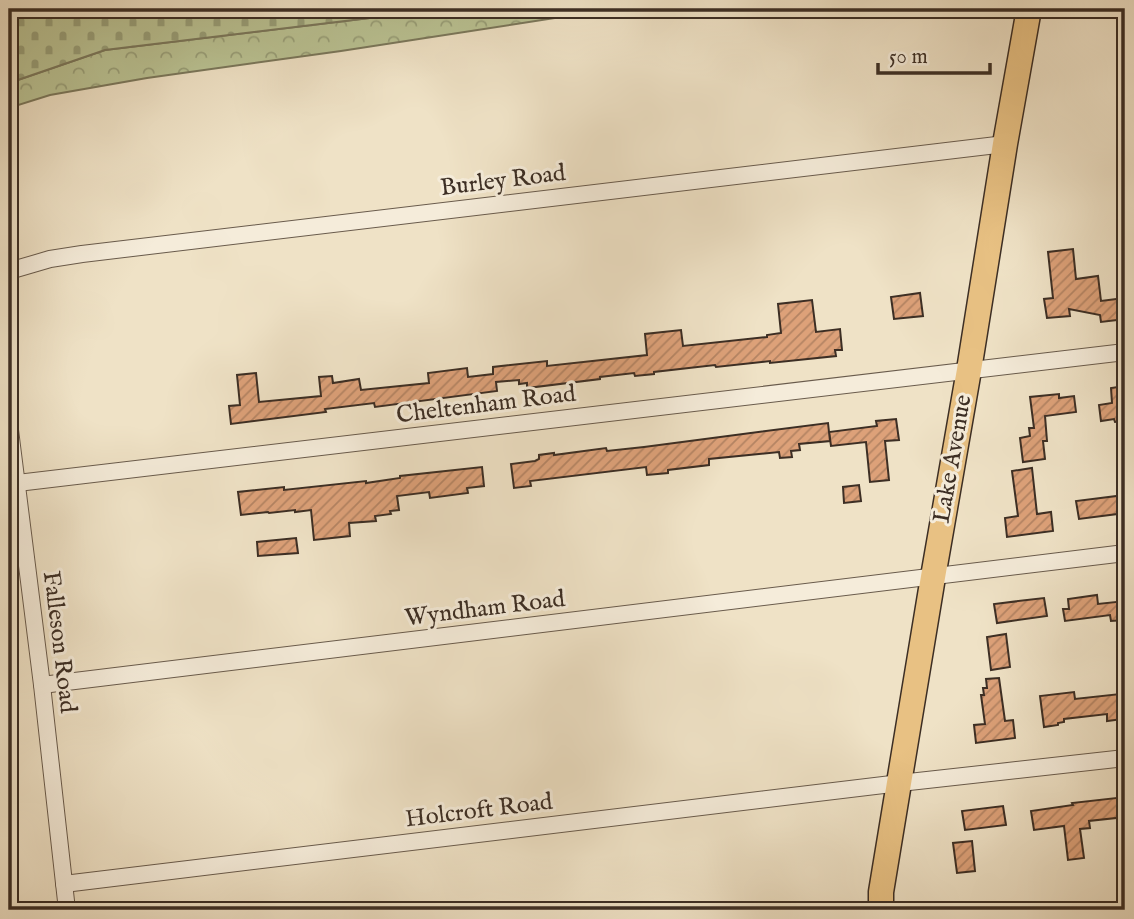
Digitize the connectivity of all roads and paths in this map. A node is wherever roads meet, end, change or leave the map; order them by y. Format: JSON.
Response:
{"nodes":[{"id":1,"x":1029,"y":9,"type":"edge"},
{"id":2,"x":1005,"y":144,"type":"junction"},
{"id":3,"x":9,"y":271,"type":"edge"},
{"id":4,"x":1125,"y":352,"type":"edge"},
{"id":5,"x":969,"y":370,"type":"junction"},
{"id":6,"x":9,"y":422,"type":"edge"},
{"id":7,"x":13,"y":484,"type":"edge"},
{"id":8,"x":1125,"y":553,"type":"edge"},
{"id":9,"x":933,"y":577,"type":"junction"},
{"id":10,"x":42,"y":685,"type":"junction"},
{"id":11,"x":1125,"y":758,"type":"edge"},
{"id":12,"x":900,"y":783,"type":"junction"},
{"id":13,"x":64,"y":884,"type":"junction"},
{"id":14,"x":68,"y":910,"type":"edge"},
{"id":15,"x":881,"y":910,"type":"edge"}],
"edges":[{"from":1,"to":2,"type":"main road","name":"Lake Avenue"},
{"from":2,"to":3,"type":"street","name":"Burley Road"},
{"from":2,"to":5,"type":"main road","name":"Lake Avenue"},
{"from":4,"to":5,"type":"street","name":"Cheltenham Road"},
{"from":5,"to":7,"type":"street","name":"Cheltenham Road"},
{"from":5,"to":9,"type":"main road","name":"Lake Avenue"},
{"from":6,"to":7,"type":"street","name":"Falleson Road"},
{"from":7,"to":10,"type":"street","name":"Falleson Road"},
{"from":8,"to":9,"type":"street","name":"Wyndham Road"},
{"from":9,"to":10,"type":"street","name":"Wyndham Road"},
{"from":9,"to":12,"type":"main road","name":"Lake Avenue"},
{"from":10,"to":13,"type":"street","name":"Falleson Road"},
{"from":11,"to":12,"type":"street","name":"Holcroft Road"},
{"from":12,"to":13,"type":"street","name":"Holcroft Road"},
{"from":12,"to":15,"type":"main road","name":"Lake Avenue"},
{"from":13,"to":14,"type":"street","name":"Falleson Road"}]}
